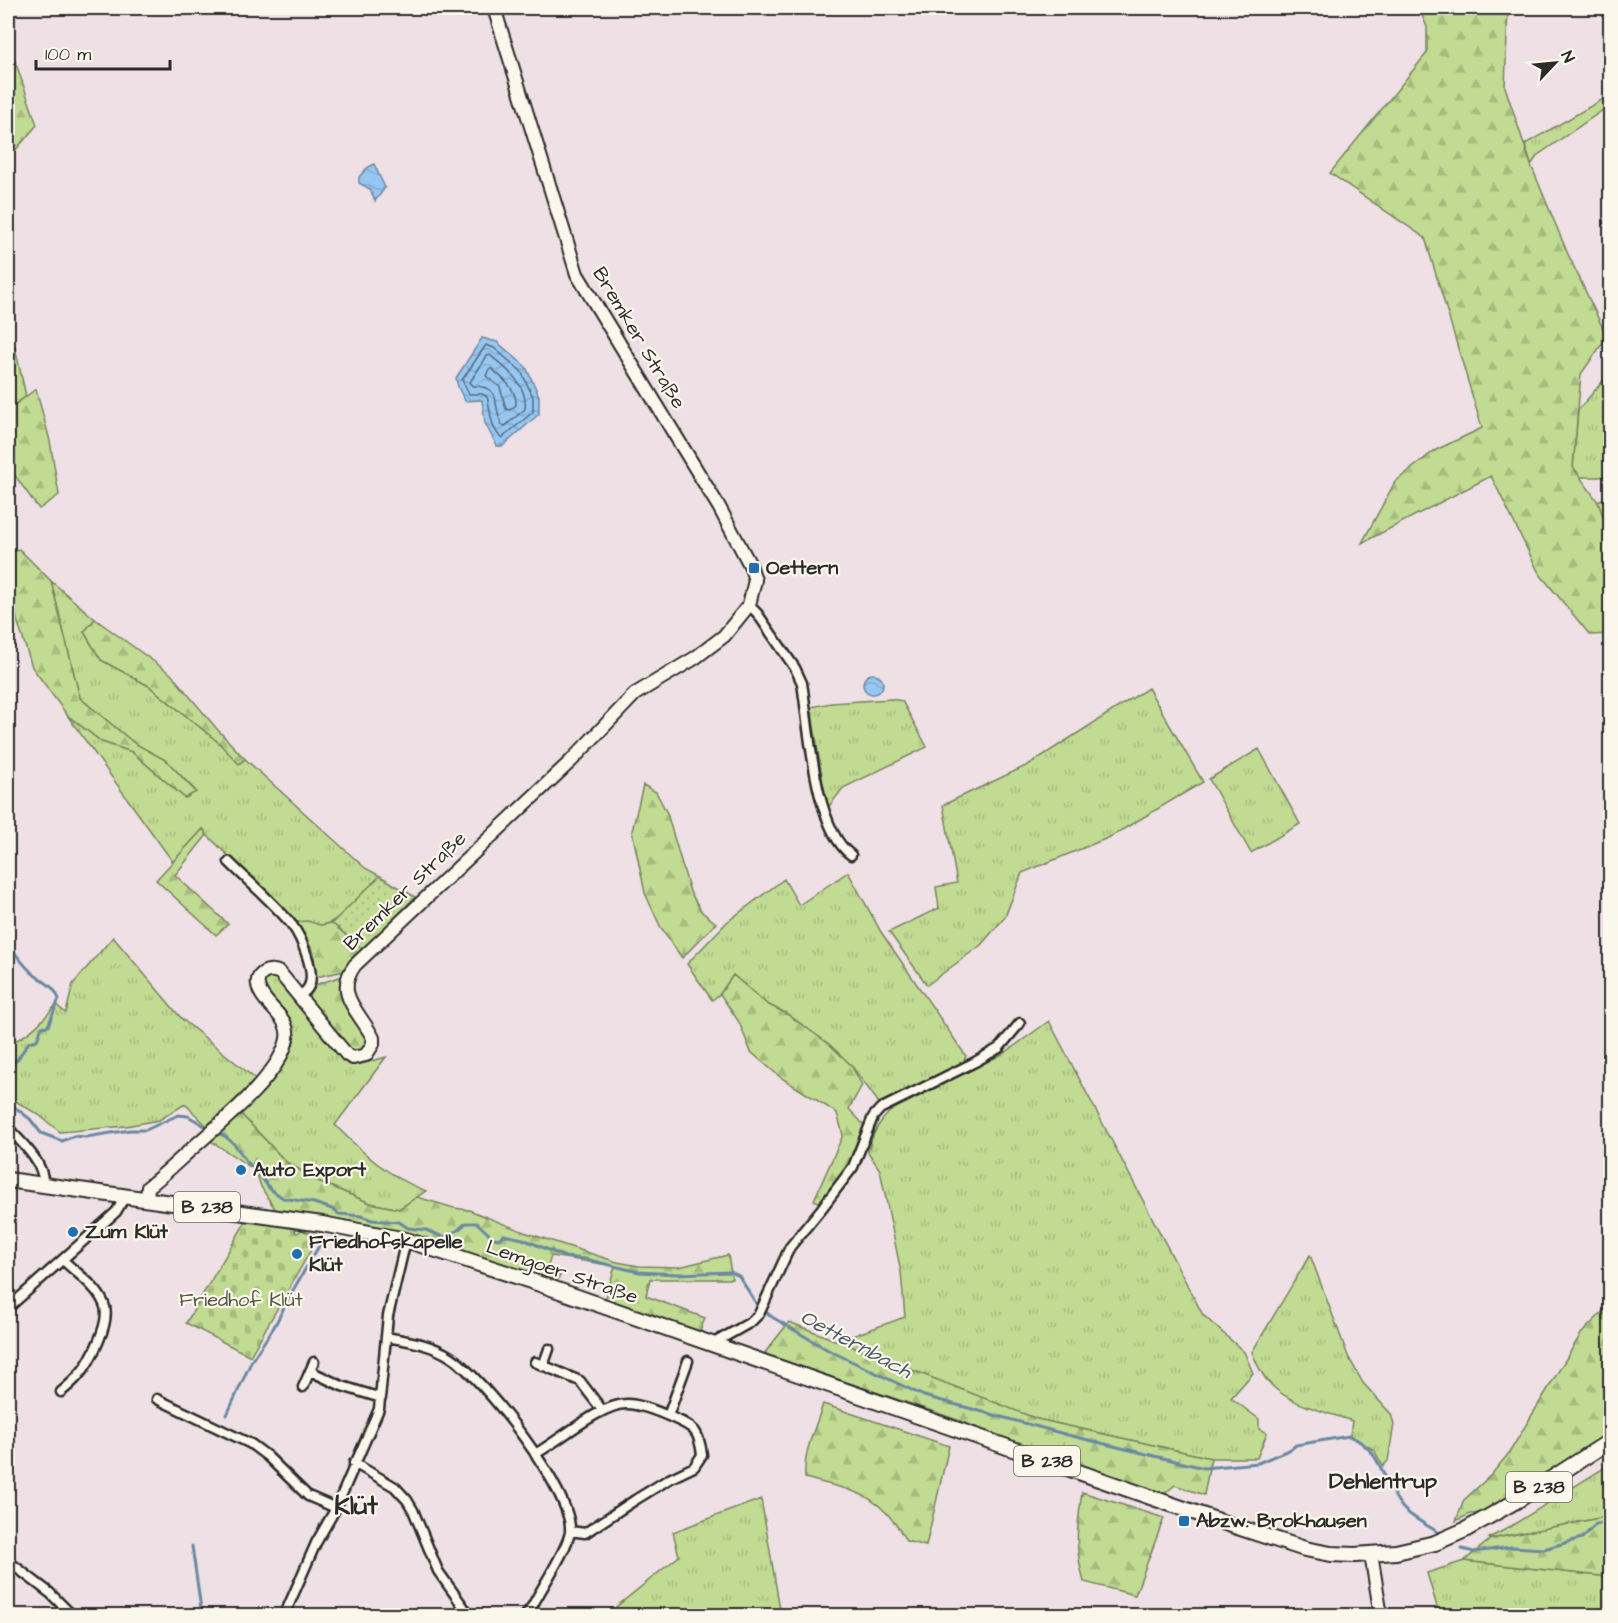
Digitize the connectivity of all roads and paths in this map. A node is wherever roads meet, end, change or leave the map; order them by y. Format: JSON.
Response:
{"nodes":[{"id":1,"x":494,"y":8,"type":"edge"},
{"id":2,"x":749,"y":605,"type":"junction"},
{"id":3,"x":851,"y":855,"type":"dead end"},
{"id":4,"x":229,"y":862,"type":"dead end"},
{"id":5,"x":300,"y":996,"type":"junction"},
{"id":6,"x":1020,"y":1023,"type":"dead end"},
{"id":7,"x":8,"y":1128,"type":"edge"},
{"id":8,"x":8,"y":1180,"type":"edge"},
{"id":9,"x":43,"y":1184,"type":"junction"},
{"id":10,"x":123,"y":1195,"type":"junction"},
{"id":11,"x":147,"y":1199,"type":"junction"},
{"id":12,"x":406,"y":1240,"type":"junction"},
{"id":13,"x":63,"y":1260,"type":"junction"},
{"id":14,"x":8,"y":1308,"type":"edge"},
{"id":15,"x":386,"y":1337,"type":"junction"},
{"id":16,"x":711,"y":1344,"type":"junction"},
{"id":17,"x":549,"y":1349,"type":"dead end"},
{"id":18,"x":688,"y":1361,"type":"dead end"},
{"id":19,"x":314,"y":1362,"type":"dead end"},
{"id":20,"x":310,"y":1371,"type":"junction"},
{"id":21,"x":303,"y":1387,"type":"dead end"},
{"id":22,"x":61,"y":1392,"type":"dead end"},
{"id":23,"x":381,"y":1398,"type":"junction"},
{"id":24,"x":157,"y":1399,"type":"dead end"},
{"id":25,"x":602,"y":1410,"type":"junction"},
{"id":26,"x":668,"y":1416,"type":"junction"},
{"id":27,"x":1611,"y":1441,"type":"edge"},
{"id":28,"x":535,"y":1454,"type":"junction"},
{"id":29,"x":354,"y":1463,"type":"junction"},
{"id":30,"x":336,"y":1508,"type":"junction"},
{"id":31,"x":570,"y":1531,"type":"junction"},
{"id":32,"x":1371,"y":1554,"type":"junction"},
{"id":33,"x":8,"y":1561,"type":"edge"},
{"id":34,"x":73,"y":1616,"type":"edge"},
{"id":35,"x":284,"y":1616,"type":"edge"},
{"id":36,"x":470,"y":1616,"type":"edge"},
{"id":37,"x":525,"y":1616,"type":"edge"},
{"id":38,"x":1381,"y":1616,"type":"edge"}],
"edges":[{"from":1,"to":2,"type":"street","name":"Bremker Straße"},
{"from":2,"to":3,"type":"street"},
{"from":2,"to":5,"type":"street","name":"Bremker Straße"},
{"from":4,"to":5,"type":"street"},
{"from":5,"to":11,"type":"street","name":"Bremker Straße"},
{"from":6,"to":16,"type":"street"},
{"from":7,"to":9,"type":"street"},
{"from":8,"to":9,"type":"main road","name":"Lemgoer Straße","number":"B 238"},
{"from":9,"to":10,"type":"main road","name":"Lemgoer Straße","number":"B 238"},
{"from":10,"to":11,"type":"main road","name":"Lemgoer Straße","number":"B 238"},
{"from":10,"to":13,"type":"street"},
{"from":11,"to":12,"type":"main road","name":"Lemgoer Straße","number":"B 238"},
{"from":12,"to":15,"type":"street"},
{"from":12,"to":16,"type":"main road","name":"Lemgoer Straße","number":"B 238"},
{"from":13,"to":14,"type":"street"},
{"from":13,"to":22,"type":"street"},
{"from":15,"to":23,"type":"street"},
{"from":15,"to":28,"type":"street"},
{"from":16,"to":32,"type":"main road","name":"Lemgoer Straße","number":"B 238"},
{"from":17,"to":25,"type":"street"},
{"from":18,"to":26,"type":"street"},
{"from":19,"to":20,"type":"street"},
{"from":20,"to":21,"type":"street"},
{"from":20,"to":23,"type":"street"},
{"from":23,"to":29,"type":"street"},
{"from":24,"to":30,"type":"street"},
{"from":25,"to":26,"type":"street"},
{"from":25,"to":28,"type":"street"},
{"from":26,"to":31,"type":"street"},
{"from":27,"to":32,"type":"main road","name":"Lemgoer Straße","number":"B 238"},
{"from":28,"to":31,"type":"street"},
{"from":29,"to":30,"type":"street"},
{"from":29,"to":36,"type":"street"},
{"from":30,"to":35,"type":"street"},
{"from":31,"to":37,"type":"street"},
{"from":32,"to":38,"type":"street"},
{"from":33,"to":34,"type":"street"}]}
